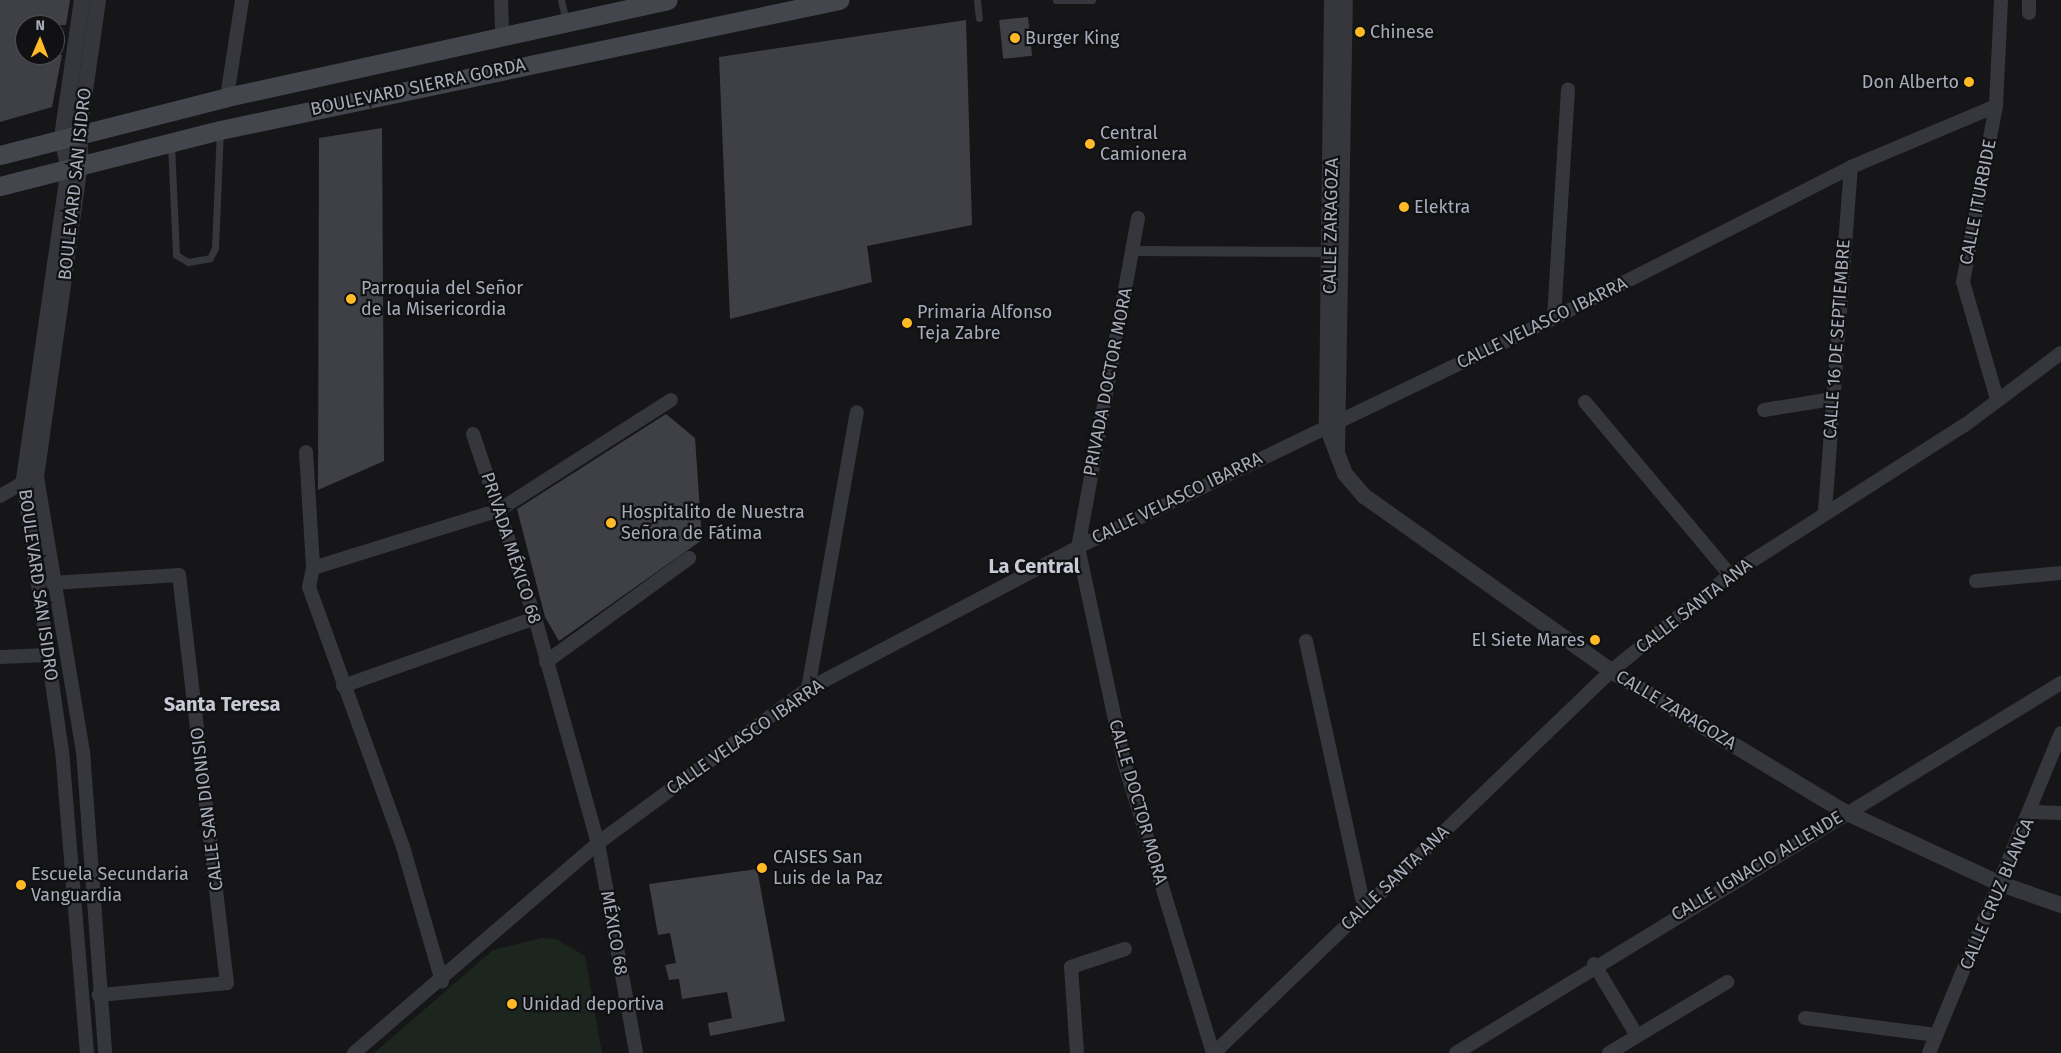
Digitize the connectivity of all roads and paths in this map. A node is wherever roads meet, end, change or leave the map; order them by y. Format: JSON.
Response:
{"nodes":[{"id":1,"x":82,"y":0,"type":"edge"},
{"id":2,"x":98,"y":0,"type":"edge"},
{"id":3,"x":242,"y":0,"type":"edge"},
{"id":4,"x":501,"y":0,"type":"edge"},
{"id":5,"x":561,"y":0,"type":"edge"},
{"id":6,"x":668,"y":0,"type":"edge"},
{"id":7,"x":839,"y":0,"type":"edge"},
{"id":8,"x":977,"y":0,"type":"edge"},
{"id":9,"x":1056,"y":0,"type":"edge"},
{"id":10,"x":1092,"y":0,"type":"edge"},
{"id":11,"x":1332,"y":0,"type":"edge"},
{"id":12,"x":1345,"y":0,"type":"edge"},
{"id":13,"x":2001,"y":0,"type":"edge"},
{"id":14,"x":979,"y":18,"type":"dead end"},
{"id":15,"x":566,"y":22,"type":"junction"},
{"id":16,"x":502,"y":35,"type":"junction"},
{"id":17,"x":1568,"y":89,"type":"dead end"},
{"id":18,"x":227,"y":98,"type":"junction"},
{"id":19,"x":1996,"y":106,"type":"junction"},
{"id":20,"x":220,"y":130,"type":"junction"},
{"id":21,"x":70,"y":135,"type":"junction"},
{"id":22,"x":171,"y":142,"type":"junction"},
{"id":23,"x":0,"y":155,"type":"edge"},
{"id":24,"x":74,"y":165,"type":"junction"},
{"id":25,"x":1850,"y":168,"type":"junction"},
{"id":26,"x":0,"y":186,"type":"edge"},
{"id":27,"x":1138,"y":218,"type":"dead end"},
{"id":28,"x":1133,"y":251,"type":"junction"},
{"id":29,"x":1331,"y":252,"type":"junction"},
{"id":30,"x":1554,"y":318,"type":"junction"},
{"id":31,"x":2061,"y":353,"type":"edge"},
{"id":32,"x":1832,"y":399,"type":"junction"},
{"id":33,"x":1997,"y":399,"type":"junction"},
{"id":34,"x":671,"y":400,"type":"dead end"},
{"id":35,"x":1586,"y":402,"type":"dead end"},
{"id":36,"x":1764,"y":410,"type":"dead end"},
{"id":37,"x":857,"y":412,"type":"dead end"},
{"id":38,"x":1334,"y":424,"type":"junction"},
{"id":39,"x":473,"y":434,"type":"dead end"},
{"id":40,"x":306,"y":452,"type":"dead end"},
{"id":41,"x":37,"y":478,"type":"junction"},
{"id":42,"x":23,"y":481,"type":"junction"},
{"id":43,"x":0,"y":496,"type":"edge"},
{"id":44,"x":499,"y":510,"type":"junction"},
{"id":45,"x":1825,"y":511,"type":"junction"},
{"id":46,"x":1078,"y":547,"type":"junction"},
{"id":47,"x":689,"y":558,"type":"dead end"},
{"id":48,"x":313,"y":568,"type":"junction"},
{"id":49,"x":2061,"y":574,"type":"edge"},
{"id":50,"x":1730,"y":575,"type":"junction"},
{"id":51,"x":1976,"y":581,"type":"dead end"},
{"id":52,"x":52,"y":583,"type":"junction"},
{"id":53,"x":534,"y":618,"type":"junction"},
{"id":54,"x":1306,"y":640,"type":"dead end"},
{"id":55,"x":47,"y":655,"type":"junction"},
{"id":56,"x":0,"y":657,"type":"edge"},
{"id":57,"x":546,"y":662,"type":"junction"},
{"id":58,"x":1612,"y":671,"type":"junction"},
{"id":59,"x":2061,"y":683,"type":"edge"},
{"id":60,"x":343,"y":686,"type":"junction"},
{"id":61,"x":808,"y":690,"type":"junction"},
{"id":62,"x":74,"y":702,"type":"junction"},
{"id":63,"x":54,"y":703,"type":"junction"},
{"id":64,"x":2061,"y":734,"type":"edge"},
{"id":65,"x":1845,"y":812,"type":"junction"},
{"id":66,"x":2032,"y":812,"type":"junction"},
{"id":67,"x":2061,"y":813,"type":"edge"},
{"id":68,"x":598,"y":843,"type":"junction"},
{"id":69,"x":2001,"y":884,"type":"junction"},
{"id":70,"x":2061,"y":905,"type":"edge"},
{"id":71,"x":1364,"y":908,"type":"junction"},
{"id":72,"x":97,"y":927,"type":"junction"},
{"id":73,"x":76,"y":929,"type":"junction"},
{"id":74,"x":1125,"y":948,"type":"dead end"},
{"id":75,"x":1594,"y":964,"type":"junction"},
{"id":76,"x":442,"y":981,"type":"junction"},
{"id":77,"x":1727,"y":982,"type":"dead end"},
{"id":78,"x":99,"y":995,"type":"junction"},
{"id":79,"x":1804,"y":1018,"type":"dead end"},
{"id":80,"x":1636,"y":1034,"type":"junction"},
{"id":81,"x":1936,"y":1035,"type":"junction"},
{"id":82,"x":1460,"y":1052,"type":"edge"},
{"id":83,"x":87,"y":1053,"type":"edge"},
{"id":84,"x":105,"y":1053,"type":"edge"},
{"id":85,"x":354,"y":1053,"type":"edge"},
{"id":86,"x":636,"y":1053,"type":"edge"},
{"id":87,"x":1077,"y":1053,"type":"edge"},
{"id":88,"x":1214,"y":1053,"type":"edge"},
{"id":89,"x":1609,"y":1053,"type":"edge"},
{"id":90,"x":1929,"y":1053,"type":"edge"}],
"edges":[{"from":1,"to":21,"type":"street","name":"BOULEVARD SAN ISIDRO"},
{"from":2,"to":21,"type":"street","name":"BOULEVARD SAN ISIDRO"},
{"from":3,"to":18,"type":"street"},
{"from":4,"to":16,"type":"street"},
{"from":5,"to":15,"type":"lane"},
{"from":6,"to":15,"type":"main road","name":"BOULEVARD SIERRA GORDA"},
{"from":7,"to":20,"type":"main road","name":"BOULEVARD SIERRA GORDA"},
{"from":8,"to":14,"type":"lane"},
{"from":9,"to":10,"type":"lane"},
{"from":11,"to":29,"type":"street","name":"CALLE ZARAGOZA"},
{"from":12,"to":38,"type":"street","name":"CALLE ZARAGOZA"},
{"from":13,"to":19,"type":"street","name":"CALLE ITURBIDE"},
{"from":15,"to":16,"type":"main road","name":"BOULEVARD SIERRA GORDA"},
{"from":16,"to":18,"type":"main road","name":"BOULEVARD SIERRA GORDA"},
{"from":17,"to":30,"type":"street"},
{"from":18,"to":21,"type":"main road","name":"BOULEVARD SIERRA GORDA"},
{"from":19,"to":25,"type":"street","name":"CALLE VELASCO IBARRA"},
{"from":19,"to":33,"type":"street","name":"CALLE ITURBIDE"},
{"from":20,"to":22,"type":"main road","name":"BOULEVARD SIERRA GORDA"},
{"from":20,"to":22,"type":"lane"},
{"from":21,"to":23,"type":"main road","name":"BOULEVARD SIERRA GORDA"},
{"from":21,"to":24,"type":"street","name":"BOULEVARD SAN ISIDRO"},
{"from":22,"to":24,"type":"main road","name":"BOULEVARD SIERRA GORDA"},
{"from":24,"to":26,"type":"main road","name":"BOULEVARD SIERRA GORDA"},
{"from":24,"to":41,"type":"street","name":"BOULEVARD SAN ISIDRO"},
{"from":24,"to":42,"type":"street","name":"BOULEVARD SAN ISIDRO"},
{"from":25,"to":30,"type":"street","name":"CALLE VELASCO IBARRA"},
{"from":25,"to":32,"type":"street","name":"CALLE 16 DE SEPTIEMBRE"},
{"from":27,"to":28,"type":"street","name":"PRIVADA DOCTOR MORA"},
{"from":28,"to":29,"type":"street"},
{"from":28,"to":46,"type":"street","name":"PRIVADA DOCTOR MORA"},
{"from":29,"to":38,"type":"street","name":"CALLE ZARAGOZA"},
{"from":30,"to":38,"type":"street","name":"CALLE VELASCO IBARRA"},
{"from":31,"to":33,"type":"street","name":"CALLE SANTA ANA"},
{"from":32,"to":36,"type":"street"},
{"from":32,"to":45,"type":"street","name":"CALLE 16 DE SEPTIEMBRE"},
{"from":33,"to":45,"type":"street","name":"CALLE SANTA ANA"},
{"from":34,"to":44,"type":"street"},
{"from":35,"to":50,"type":"street"},
{"from":37,"to":61,"type":"street"},
{"from":38,"to":46,"type":"street","name":"CALLE VELASCO IBARRA"},
{"from":38,"to":58,"type":"street","name":"CALLE ZARAGOZA"},
{"from":39,"to":44,"type":"street","name":"PRIVADA MÉXICO 68"},
{"from":40,"to":48,"type":"street"},
{"from":41,"to":42,"type":"street"},
{"from":41,"to":52,"type":"street","name":"BOULEVARD SAN ISIDRO"},
{"from":42,"to":43,"type":"street"},
{"from":42,"to":55,"type":"street","name":"BOULEVARD SAN ISIDRO"},
{"from":44,"to":48,"type":"street"},
{"from":44,"to":53,"type":"street","name":"PRIVADA MÉXICO 68"},
{"from":45,"to":50,"type":"street","name":"CALLE SANTA ANA"},
{"from":46,"to":61,"type":"street","name":"CALLE VELASCO IBARRA"},
{"from":46,"to":88,"type":"street","name":"CALLE DOCTOR MORA"},
{"from":47,"to":57,"type":"street"},
{"from":48,"to":60,"type":"street"},
{"from":49,"to":51,"type":"street"},
{"from":50,"to":58,"type":"street","name":"CALLE SANTA ANA"},
{"from":52,"to":62,"type":"street","name":"BOULEVARD SAN ISIDRO"},
{"from":52,"to":78,"type":"street","name":"CALLE SAN DIONISIO"},
{"from":53,"to":57,"type":"street","name":"PRIVADA MÉXICO 68"},
{"from":53,"to":60,"type":"street"},
{"from":54,"to":71,"type":"street"},
{"from":55,"to":56,"type":"street"},
{"from":55,"to":63,"type":"street","name":"BOULEVARD SAN ISIDRO"},
{"from":57,"to":68,"type":"street","name":"PRIVADA MÉXICO 68"},
{"from":58,"to":65,"type":"street","name":"CALLE ZARAGOZA"},
{"from":58,"to":71,"type":"street","name":"CALLE SANTA ANA"},
{"from":59,"to":65,"type":"street","name":"CALLE IGNACIO ALLENDE"},
{"from":60,"to":76,"type":"street"},
{"from":61,"to":68,"type":"street","name":"CALLE VELASCO IBARRA"},
{"from":62,"to":63,"type":"street"},
{"from":62,"to":72,"type":"street","name":"BOULEVARD SAN ISIDRO"},
{"from":63,"to":73,"type":"street","name":"BOULEVARD SAN ISIDRO"},
{"from":64,"to":66,"type":"street","name":"CALLE CRUZ BLANCA"},
{"from":65,"to":69,"type":"street","name":"CALLE ZARAGOZA"},
{"from":65,"to":75,"type":"street","name":"CALLE IGNACIO ALLENDE"},
{"from":66,"to":67,"type":"street"},
{"from":66,"to":69,"type":"street","name":"CALLE CRUZ BLANCA"},
{"from":68,"to":76,"type":"street","name":"CALLE VELASCO IBARRA"},
{"from":68,"to":86,"type":"street","name":"MÉXICO 68"},
{"from":69,"to":70,"type":"street","name":"CALLE ZARAGOZA"},
{"from":69,"to":81,"type":"street","name":"CALLE CRUZ BLANCA"},
{"from":71,"to":88,"type":"street","name":"CALLE SANTA ANA"},
{"from":72,"to":73,"type":"street"},
{"from":72,"to":78,"type":"street","name":"BOULEVARD SAN ISIDRO"},
{"from":73,"to":83,"type":"street","name":"BOULEVARD SAN ISIDRO"},
{"from":74,"to":87,"type":"street"},
{"from":75,"to":80,"type":"street"},
{"from":75,"to":82,"type":"street","name":"CALLE IGNACIO ALLENDE"},
{"from":76,"to":85,"type":"street","name":"CALLE VELASCO IBARRA"},
{"from":77,"to":80,"type":"street"},
{"from":78,"to":84,"type":"street","name":"BOULEVARD SAN ISIDRO"},
{"from":79,"to":81,"type":"street"},
{"from":80,"to":89,"type":"street"},
{"from":81,"to":90,"type":"street","name":"CALLE CRUZ BLANCA"}]}
